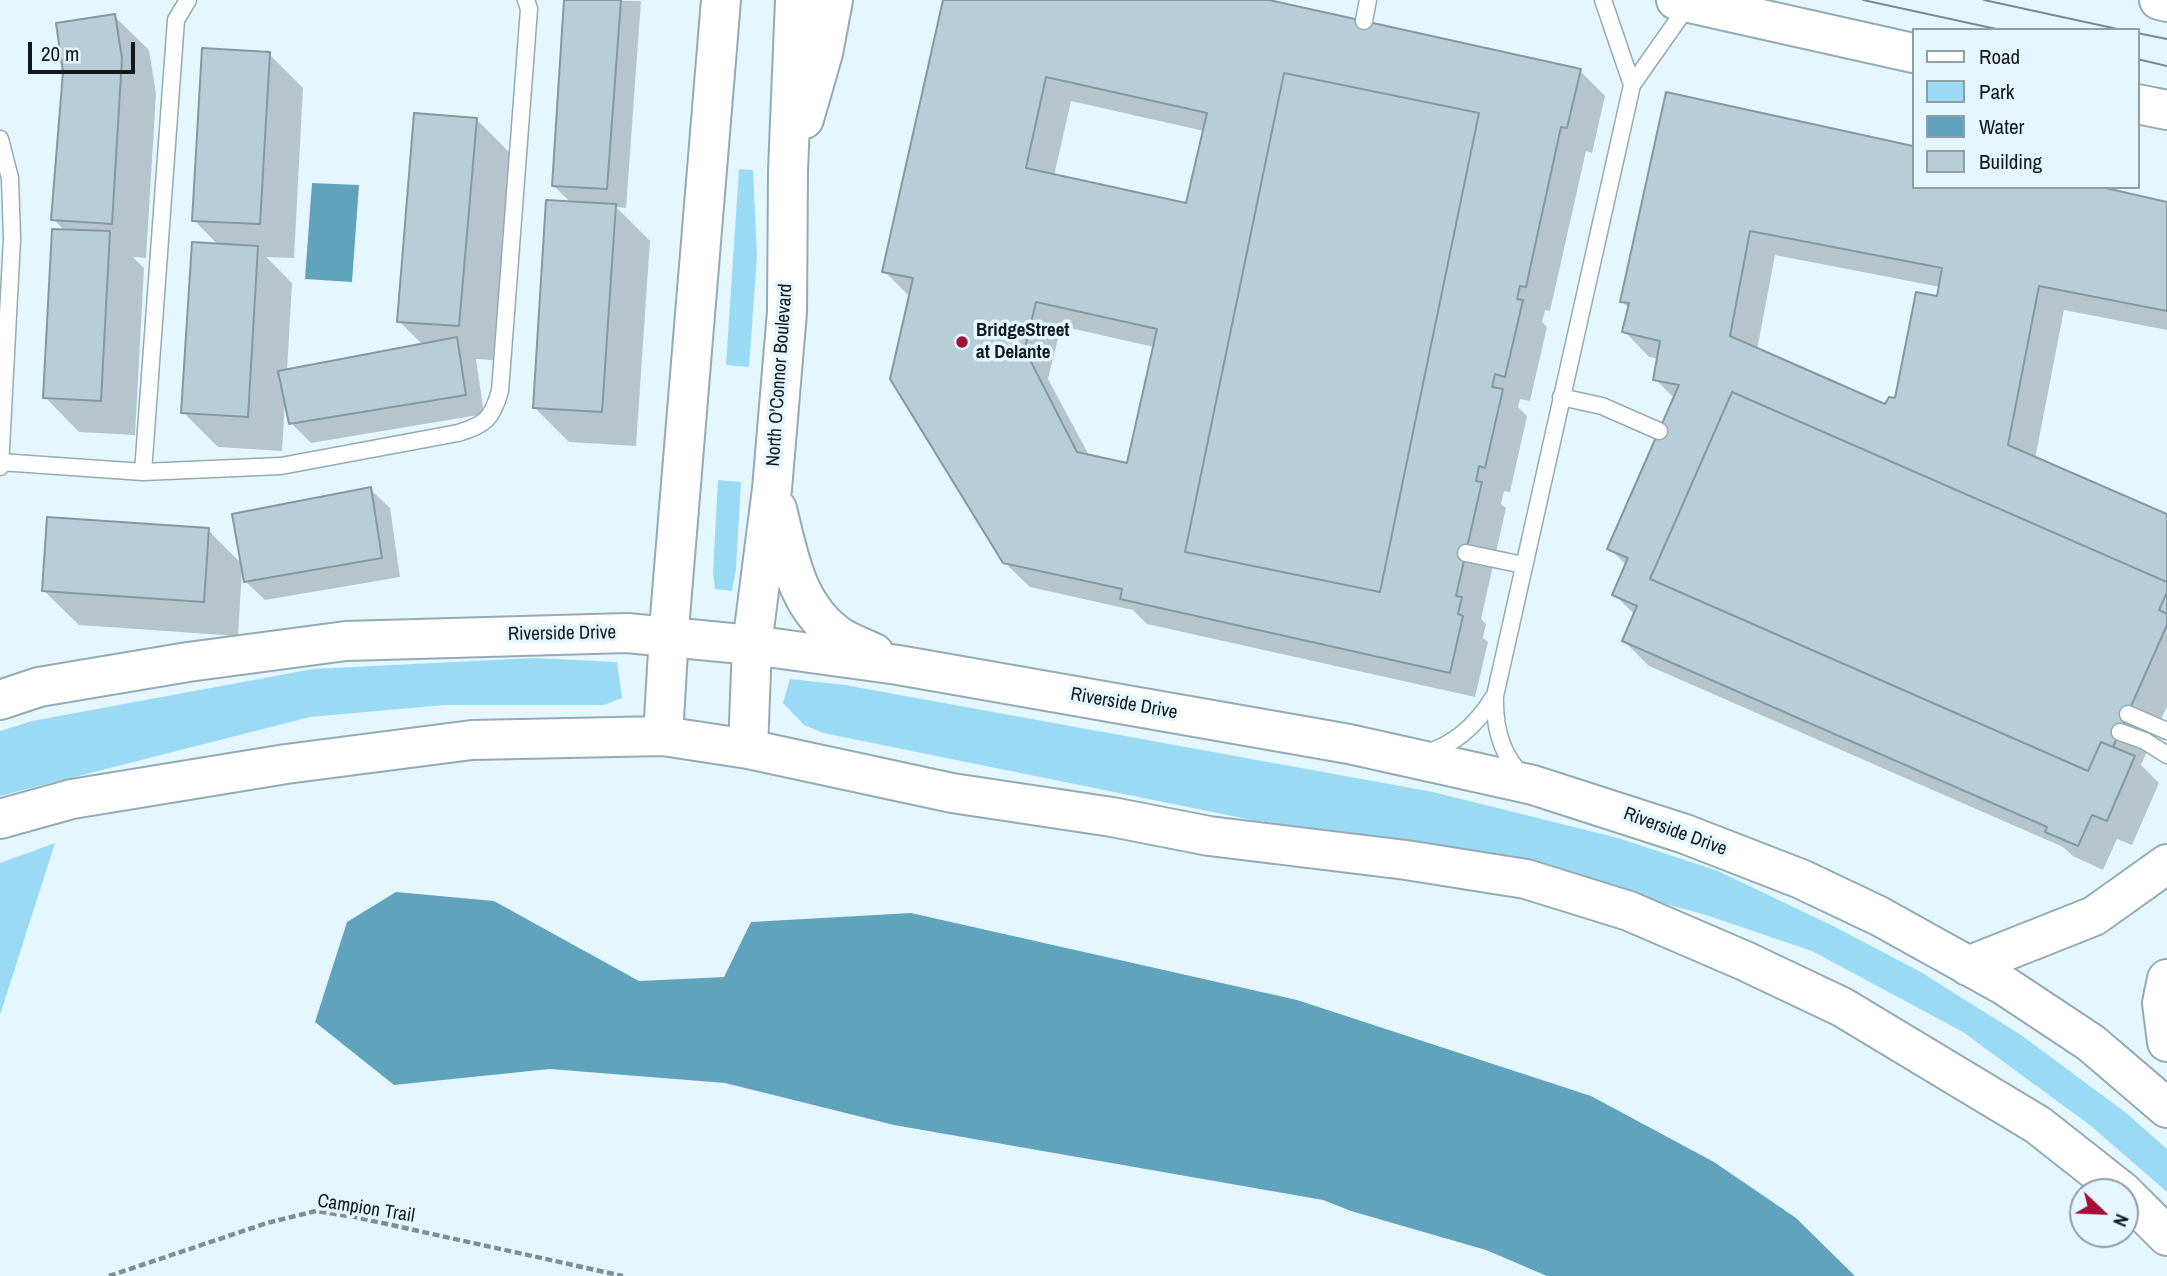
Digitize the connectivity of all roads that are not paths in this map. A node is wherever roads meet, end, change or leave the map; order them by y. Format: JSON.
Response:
{"nodes":[{"id":1,"x":188,"y":0,"type":"edge"},
{"id":2,"x":526,"y":0,"type":"edge"},
{"id":3,"x":720,"y":0,"type":"edge"},
{"id":4,"x":795,"y":0,"type":"edge"},
{"id":5,"x":833,"y":0,"type":"edge"},
{"id":6,"x":1368,"y":0,"type":"edge"},
{"id":7,"x":1603,"y":0,"type":"edge"},
{"id":8,"x":2159,"y":0,"type":"edge"},
{"id":9,"x":1683,"y":1,"type":"edge"},
{"id":10,"x":2167,"y":2,"type":"edge"},
{"id":11,"x":1364,"y":21,"type":"dead end"},
{"id":12,"x":1912,"y":53,"type":"edge"},
{"id":13,"x":1632,"y":85,"type":"junction"},
{"id":14,"x":2139,"y":104,"type":"edge"},
{"id":15,"x":2167,"y":110,"type":"edge"},
{"id":16,"x":0,"y":139,"type":"edge"},
{"id":17,"x":788,"y":172,"type":"junction"},
{"id":18,"x":1560,"y":397,"type":"junction"},
{"id":19,"x":1659,"y":431,"type":"dead end"},
{"id":20,"x":0,"y":465,"type":"edge"},
{"id":21,"x":143,"y":472,"type":"junction"},
{"id":22,"x":772,"y":489,"type":"junction"},
{"id":23,"x":1466,"y":553,"type":"dead end"},
{"id":24,"x":1523,"y":565,"type":"junction"},
{"id":25,"x":669,"y":636,"type":"junction"},
{"id":26,"x":752,"y":645,"type":"junction"},
{"id":27,"x":898,"y":665,"type":"junction"},
{"id":28,"x":1495,"y":696,"type":"junction"},
{"id":29,"x":0,"y":698,"type":"edge"},
{"id":30,"x":2128,"y":714,"type":"dead end"},
{"id":31,"x":2167,"y":731,"type":"edge"},
{"id":32,"x":2120,"y":732,"type":"dead end"},
{"id":33,"x":663,"y":736,"type":"junction"},
{"id":34,"x":748,"y":749,"type":"junction"},
{"id":35,"x":2167,"y":755,"type":"edge"},
{"id":36,"x":1406,"y":757,"type":"junction"},
{"id":37,"x":1533,"y":785,"type":"junction"},
{"id":38,"x":0,"y":819,"type":"edge"},
{"id":39,"x":2167,"y":864,"type":"edge"},
{"id":40,"x":1968,"y":966,"type":"junction"},
{"id":41,"x":2167,"y":979,"type":"edge"},
{"id":42,"x":2167,"y":1042,"type":"edge"},
{"id":43,"x":2167,"y":1108,"type":"edge"},
{"id":44,"x":2105,"y":1178,"type":"edge"},
{"id":45,"x":2139,"y":1208,"type":"edge"},
{"id":46,"x":2167,"y":1236,"type":"edge"}],
"edges":[{"from":1,"to":21,"type":"lane"},
{"from":2,"to":21,"type":"lane"},
{"from":3,"to":25,"type":"main road"},
{"from":4,"to":17,"type":"main road","name":"North O'Connor Boulevard"},
{"from":5,"to":17,"type":"main road"},
{"from":6,"to":11,"type":"lane"},
{"from":7,"to":13,"type":"lane"},
{"from":8,"to":10,"type":"main road"},
{"from":9,"to":12,"type":"main road"},
{"from":9,"to":13,"type":"lane"},
{"from":13,"to":18,"type":"lane"},
{"from":14,"to":15,"type":"main road"},
{"from":16,"to":20,"type":"lane"},
{"from":17,"to":22,"type":"main road","name":"North O'Connor Boulevard"},
{"from":18,"to":19,"type":"lane"},
{"from":18,"to":24,"type":"lane"},
{"from":20,"to":21,"type":"lane"},
{"from":22,"to":26,"type":"main road","name":"North O'Connor Boulevard"},
{"from":22,"to":27,"type":"main road"},
{"from":23,"to":24,"type":"lane"},
{"from":24,"to":28,"type":"lane"},
{"from":25,"to":26,"type":"main road","name":"Riverside Drive"},
{"from":25,"to":29,"type":"main road","name":"Riverside Drive"},
{"from":25,"to":33,"type":"main road"},
{"from":26,"to":27,"type":"main road","name":"Riverside Drive"},
{"from":26,"to":34,"type":"main road","name":"North O'Connor Boulevard"},
{"from":27,"to":36,"type":"main road","name":"Riverside Drive"},
{"from":28,"to":36,"type":"lane"},
{"from":28,"to":37,"type":"lane"},
{"from":30,"to":31,"type":"lane"},
{"from":32,"to":35,"type":"lane"},
{"from":33,"to":34,"type":"main road"},
{"from":33,"to":38,"type":"main road"},
{"from":34,"to":44,"type":"main road"},
{"from":36,"to":37,"type":"main road","name":"Riverside Drive"},
{"from":37,"to":40,"type":"main road","name":"Riverside Drive"},
{"from":39,"to":40,"type":"main road"},
{"from":40,"to":43,"type":"main road","name":"Riverside Drive"},
{"from":41,"to":42,"type":"main road"},
{"from":45,"to":46,"type":"main road"}]}
